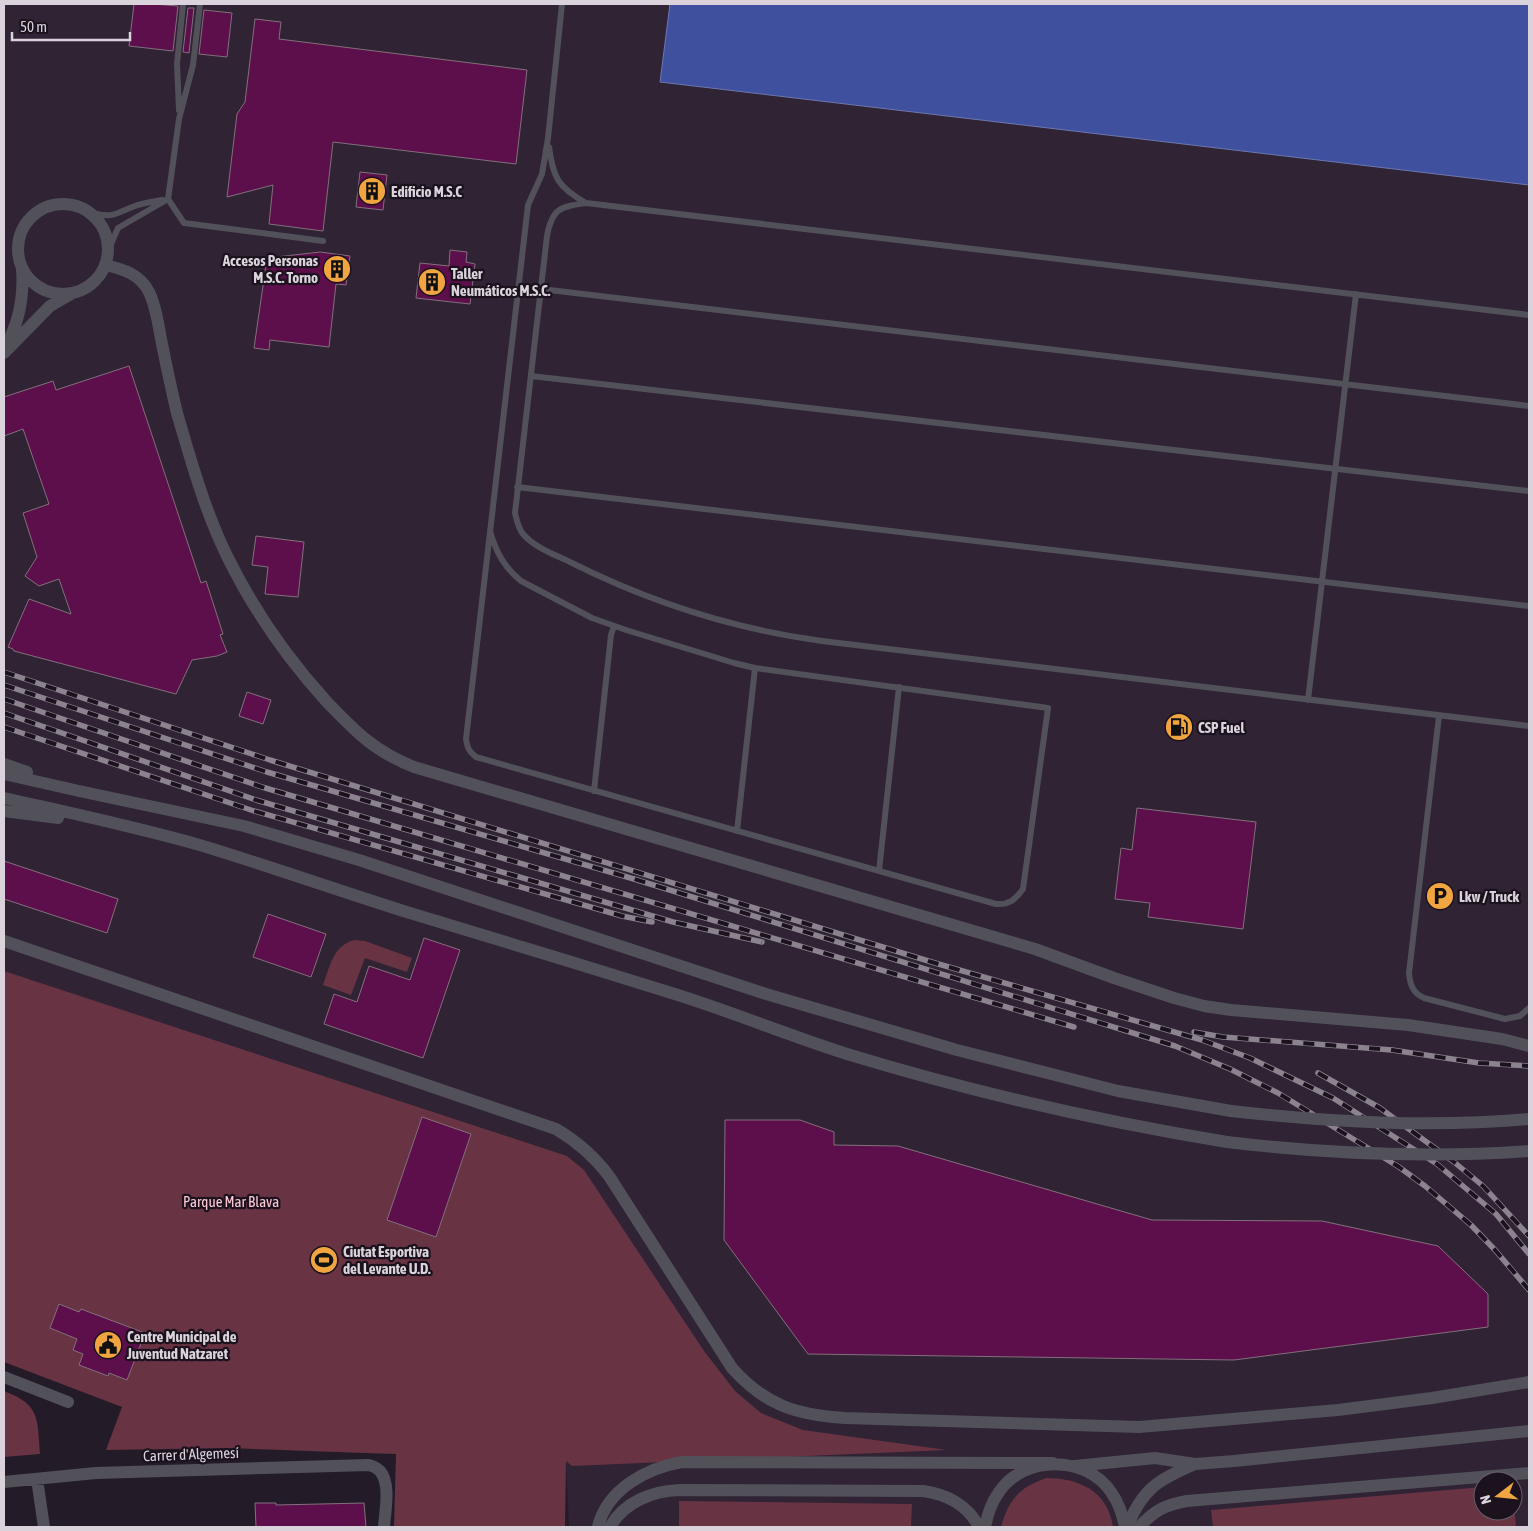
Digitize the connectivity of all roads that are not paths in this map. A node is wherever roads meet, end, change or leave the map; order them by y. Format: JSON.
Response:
{"nodes":[{"id":1,"x":183,"y":4,"type":"edge"},
{"id":2,"x":200,"y":4,"type":"edge"},
{"id":3,"x":562,"y":4,"type":"edge"},
{"id":4,"x":179,"y":119,"type":"junction"},
{"id":5,"x":548,"y":138,"type":"junction"},
{"id":6,"x":168,"y":199,"type":"junction"},
{"id":7,"x":586,"y":203,"type":"junction"},
{"id":8,"x":90,"y":212,"type":"junction"},
{"id":9,"x":323,"y":241,"type":"dead end"},
{"id":10,"x":108,"y":250,"type":"junction"},
{"id":11,"x":105,"y":265,"type":"junction"},
{"id":12,"x":22,"y":266,"type":"junction"},
{"id":13,"x":541,"y":289,"type":"junction"},
{"id":14,"x":71,"y":293,"type":"junction"},
{"id":15,"x":1356,"y":294,"type":"junction"},
{"id":16,"x":1529,"y":315,"type":"edge"},
{"id":17,"x":4,"y":349,"type":"edge"},
{"id":18,"x":4,"y":353,"type":"edge"},
{"id":19,"x":531,"y":376,"type":"junction"},
{"id":20,"x":1345,"y":384,"type":"junction"},
{"id":21,"x":1529,"y":406,"type":"edge"},
{"id":22,"x":1335,"y":468,"type":"junction"},
{"id":23,"x":517,"y":487,"type":"junction"},
{"id":24,"x":1529,"y":491,"type":"edge"},
{"id":25,"x":490,"y":531,"type":"junction"},
{"id":26,"x":1321,"y":581,"type":"junction"},
{"id":27,"x":1529,"y":606,"type":"edge"},
{"id":28,"x":614,"y":626,"type":"junction"},
{"id":29,"x":755,"y":668,"type":"junction"},
{"id":30,"x":899,"y":687,"type":"junction"},
{"id":31,"x":1308,"y":700,"type":"junction"},
{"id":32,"x":1439,"y":716,"type":"junction"},
{"id":33,"x":1529,"y":726,"type":"edge"},
{"id":34,"x":4,"y":764,"type":"edge"},
{"id":35,"x":4,"y":774,"type":"edge"},
{"id":36,"x":79,"y":791,"type":"junction"},
{"id":37,"x":594,"y":791,"type":"junction"},
{"id":38,"x":4,"y":798,"type":"edge"},
{"id":39,"x":4,"y":811,"type":"edge"},
{"id":40,"x":130,"y":827,"type":"junction"},
{"id":41,"x":737,"y":831,"type":"junction"},
{"id":42,"x":879,"y":871,"type":"junction"},
{"id":43,"x":4,"y":941,"type":"edge"},
{"id":44,"x":1529,"y":1008,"type":"edge"},
{"id":45,"x":1529,"y":1046,"type":"edge"},
{"id":46,"x":1529,"y":1119,"type":"edge"},
{"id":47,"x":1529,"y":1151,"type":"edge"},
{"id":48,"x":4,"y":1377,"type":"edge"},
{"id":49,"x":1529,"y":1382,"type":"edge"},
{"id":50,"x":68,"y":1402,"type":"dead end"},
{"id":51,"x":1529,"y":1431,"type":"edge"},
{"id":52,"x":1052,"y":1463,"type":"junction"},
{"id":53,"x":1195,"y":1464,"type":"junction"},
{"id":54,"x":1074,"y":1466,"type":"junction"},
{"id":55,"x":1529,"y":1473,"type":"edge"},
{"id":56,"x":37,"y":1479,"type":"junction"},
{"id":57,"x":4,"y":1482,"type":"edge"},
{"id":58,"x":44,"y":1527,"type":"edge"},
{"id":59,"x":384,"y":1527,"type":"edge"},
{"id":60,"x":598,"y":1527,"type":"edge"},
{"id":61,"x":610,"y":1527,"type":"edge"},
{"id":62,"x":979,"y":1527,"type":"edge"},
{"id":63,"x":985,"y":1527,"type":"edge"},
{"id":64,"x":1126,"y":1527,"type":"edge"},
{"id":65,"x":1139,"y":1527,"type":"edge"}],
"edges":[{"from":1,"to":4,"type":"lane"},
{"from":2,"to":4,"type":"lane"},
{"from":3,"to":5,"type":"lane"},
{"from":4,"to":6,"type":"lane"},
{"from":5,"to":7,"type":"lane"},
{"from":5,"to":25,"type":"lane"},
{"from":6,"to":8,"type":"lane"},
{"from":6,"to":9,"type":"lane"},
{"from":6,"to":10,"type":"lane"},
{"from":7,"to":13,"type":"lane"},
{"from":7,"to":15,"type":"lane"},
{"from":8,"to":10,"type":"street"},
{"from":8,"to":12,"type":"street"},
{"from":10,"to":11,"type":"street"},
{"from":11,"to":14,"type":"street"},
{"from":11,"to":45,"type":"street"},
{"from":12,"to":14,"type":"street"},
{"from":12,"to":17,"type":"street"},
{"from":13,"to":19,"type":"lane"},
{"from":13,"to":20,"type":"lane"},
{"from":14,"to":18,"type":"street"},
{"from":15,"to":16,"type":"lane"},
{"from":15,"to":20,"type":"lane"},
{"from":19,"to":22,"type":"lane"},
{"from":19,"to":23,"type":"lane"},
{"from":20,"to":21,"type":"lane"},
{"from":20,"to":22,"type":"lane"},
{"from":22,"to":24,"type":"lane"},
{"from":22,"to":26,"type":"lane"},
{"from":23,"to":26,"type":"lane"},
{"from":23,"to":31,"type":"lane"},
{"from":25,"to":28,"type":"lane"},
{"from":25,"to":37,"type":"lane"},
{"from":26,"to":27,"type":"lane"},
{"from":26,"to":31,"type":"lane"},
{"from":28,"to":29,"type":"lane"},
{"from":28,"to":37,"type":"lane"},
{"from":29,"to":30,"type":"lane"},
{"from":29,"to":41,"type":"lane"},
{"from":30,"to":42,"type":"lane"},
{"from":30,"to":42,"type":"lane"},
{"from":31,"to":32,"type":"lane"},
{"from":32,"to":33,"type":"lane"},
{"from":32,"to":44,"type":"lane"},
{"from":34,"to":36,"type":"street"},
{"from":35,"to":36,"type":"street"},
{"from":36,"to":46,"type":"street","bridge":true},
{"from":37,"to":41,"type":"lane"},
{"from":38,"to":40,"type":"street"},
{"from":39,"to":40,"type":"street"},
{"from":40,"to":47,"type":"street","bridge":true},
{"from":41,"to":42,"type":"lane"},
{"from":43,"to":49,"type":"street"},
{"from":48,"to":50,"type":"street"},
{"from":51,"to":53,"type":"street"},
{"from":52,"to":54,"type":"street"},
{"from":52,"to":60,"type":"street"},
{"from":52,"to":63,"type":"street"},
{"from":53,"to":54,"type":"street"},
{"from":53,"to":64,"type":"street"},
{"from":54,"to":64,"type":"street"},
{"from":55,"to":65,"type":"street"},
{"from":56,"to":57,"type":"street","name":"Carrer d'Algemesí"},
{"from":56,"to":58,"type":"street"},
{"from":56,"to":59,"type":"street","name":"Carrer d'Algemesí"},
{"from":61,"to":62,"type":"street"}]}
